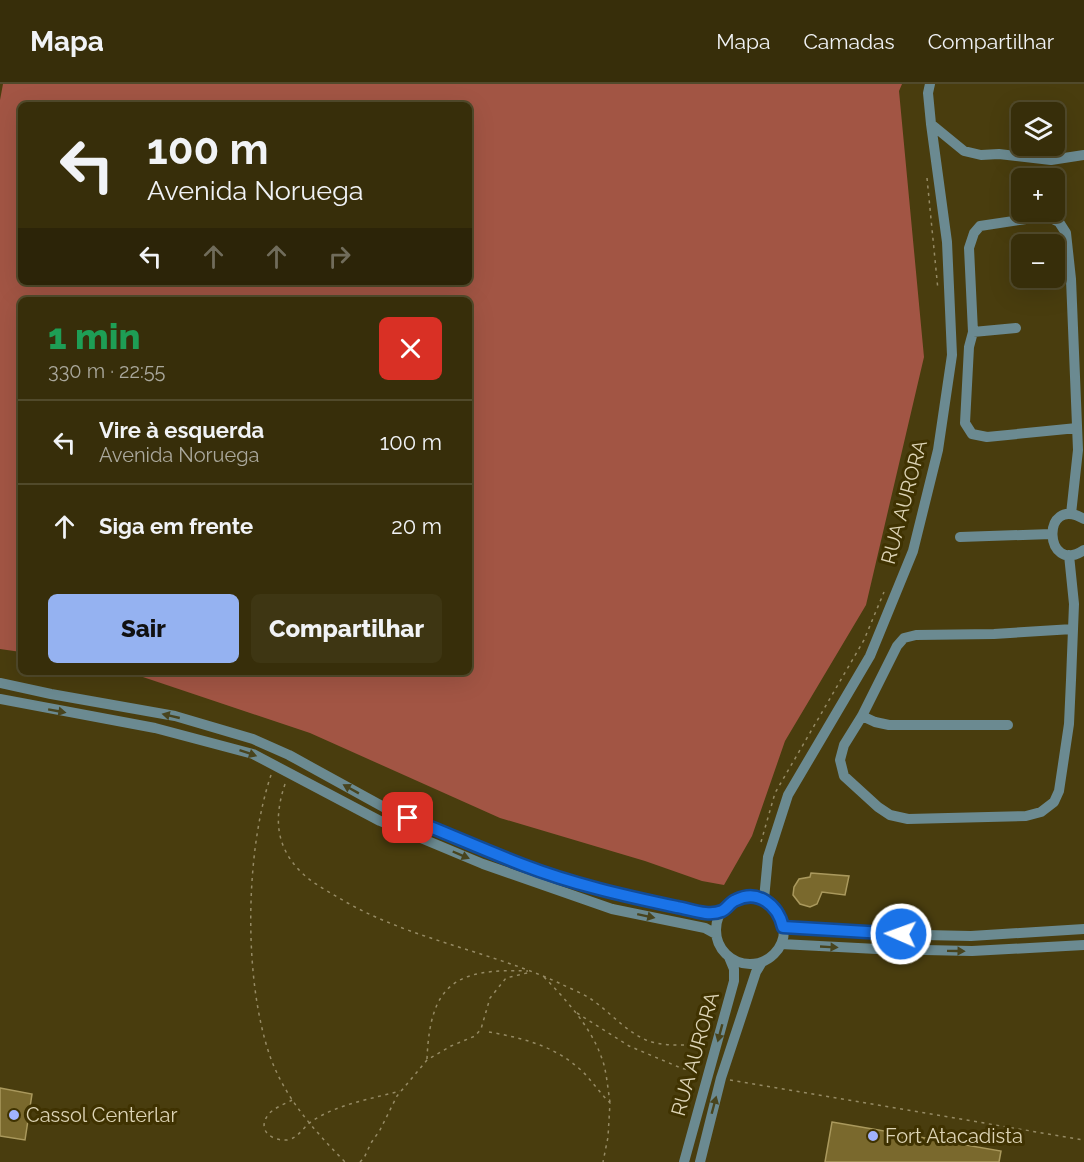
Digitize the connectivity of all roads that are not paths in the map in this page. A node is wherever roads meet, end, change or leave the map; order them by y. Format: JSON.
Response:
{"nodes":[{"id":1,"x":930,"y":84,"type":"edge"},
{"id":2,"x":931,"y":124,"type":"junction"},
{"id":3,"x":1084,"y":154,"type":"edge"},
{"id":4,"x":1016,"y":328,"type":"dead end"},
{"id":5,"x":973,"y":332,"type":"junction"},
{"id":6,"x":1077,"y":428,"type":"junction"},
{"id":7,"x":1071,"y":514,"type":"junction"},
{"id":8,"x":1084,"y":519,"type":"edge"},
{"id":9,"x":1051,"y":534,"type":"junction"},
{"id":10,"x":960,"y":537,"type":"dead end"},
{"id":11,"x":1084,"y":550,"type":"edge"},
{"id":12,"x":1069,"y":555,"type":"junction"},
{"id":13,"x":1073,"y":629,"type":"junction"},
{"id":14,"x":0,"y":683,"type":"edge"},
{"id":15,"x":0,"y":699,"type":"edge"},
{"id":16,"x":862,"y":716,"type":"junction"},
{"id":17,"x":1008,"y":725,"type":"dead end"},
{"id":18,"x":764,"y":899,"type":"junction"},
{"id":19,"x":723,"y":911,"type":"junction"},
{"id":20,"x":783,"y":927,"type":"junction"},
{"id":21,"x":1084,"y":929,"type":"edge"},
{"id":22,"x":1051,"y":931,"type":"junction"},
{"id":23,"x":716,"y":934,"type":"junction"},
{"id":24,"x":781,"y":944,"type":"junction"},
{"id":25,"x":1084,"y":945,"type":"edge"},
{"id":26,"x":982,"y":950,"type":"junction"},
{"id":27,"x":729,"y":957,"type":"junction"},
{"id":28,"x":762,"y":962,"type":"junction"},
{"id":29,"x":684,"y":1162,"type":"edge"},
{"id":30,"x":700,"y":1162,"type":"edge"}],
"edges":[{"from":1,"to":2,"type":"street","name":"RUA AURORA"},
{"from":2,"to":3,"type":"street"},
{"from":2,"to":18,"type":"street","name":"RUA AURORA"},
{"from":4,"to":5,"type":"street"},
{"from":5,"to":6,"type":"street"},
{"from":5,"to":6,"type":"street"},
{"from":6,"to":7,"type":"street"},
{"from":7,"to":8,"type":"street"},
{"from":7,"to":9,"type":"street"},
{"from":9,"to":10,"type":"street"},
{"from":9,"to":12,"type":"street"},
{"from":11,"to":12,"type":"street"},
{"from":12,"to":13,"type":"street"},
{"from":13,"to":16,"type":"street"},
{"from":13,"to":16,"type":"street"},
{"from":19,"to":14,"type":"street","one_way":true},
{"from":15,"to":23,"type":"street","one_way":true},
{"from":16,"to":17,"type":"street"},
{"from":18,"to":19,"type":"street"},
{"from":18,"to":20,"type":"street"},
{"from":19,"to":23,"type":"street"},
{"from":20,"to":22,"type":"street"},
{"from":20,"to":24,"type":"street"},
{"from":21,"to":22,"type":"street"},
{"from":22,"to":26,"type":"street"},
{"from":23,"to":27,"type":"street"},
{"from":24,"to":26,"type":"street","one_way":true},
{"from":24,"to":28,"type":"street"},
{"from":25,"to":26,"type":"street"},
{"from":27,"to":28,"type":"street"},
{"from":27,"to":29,"type":"street","name":"RUA AURORA","one_way":true},
{"from":30,"to":28,"type":"street","name":"RUA AURORA","one_way":true}]}
